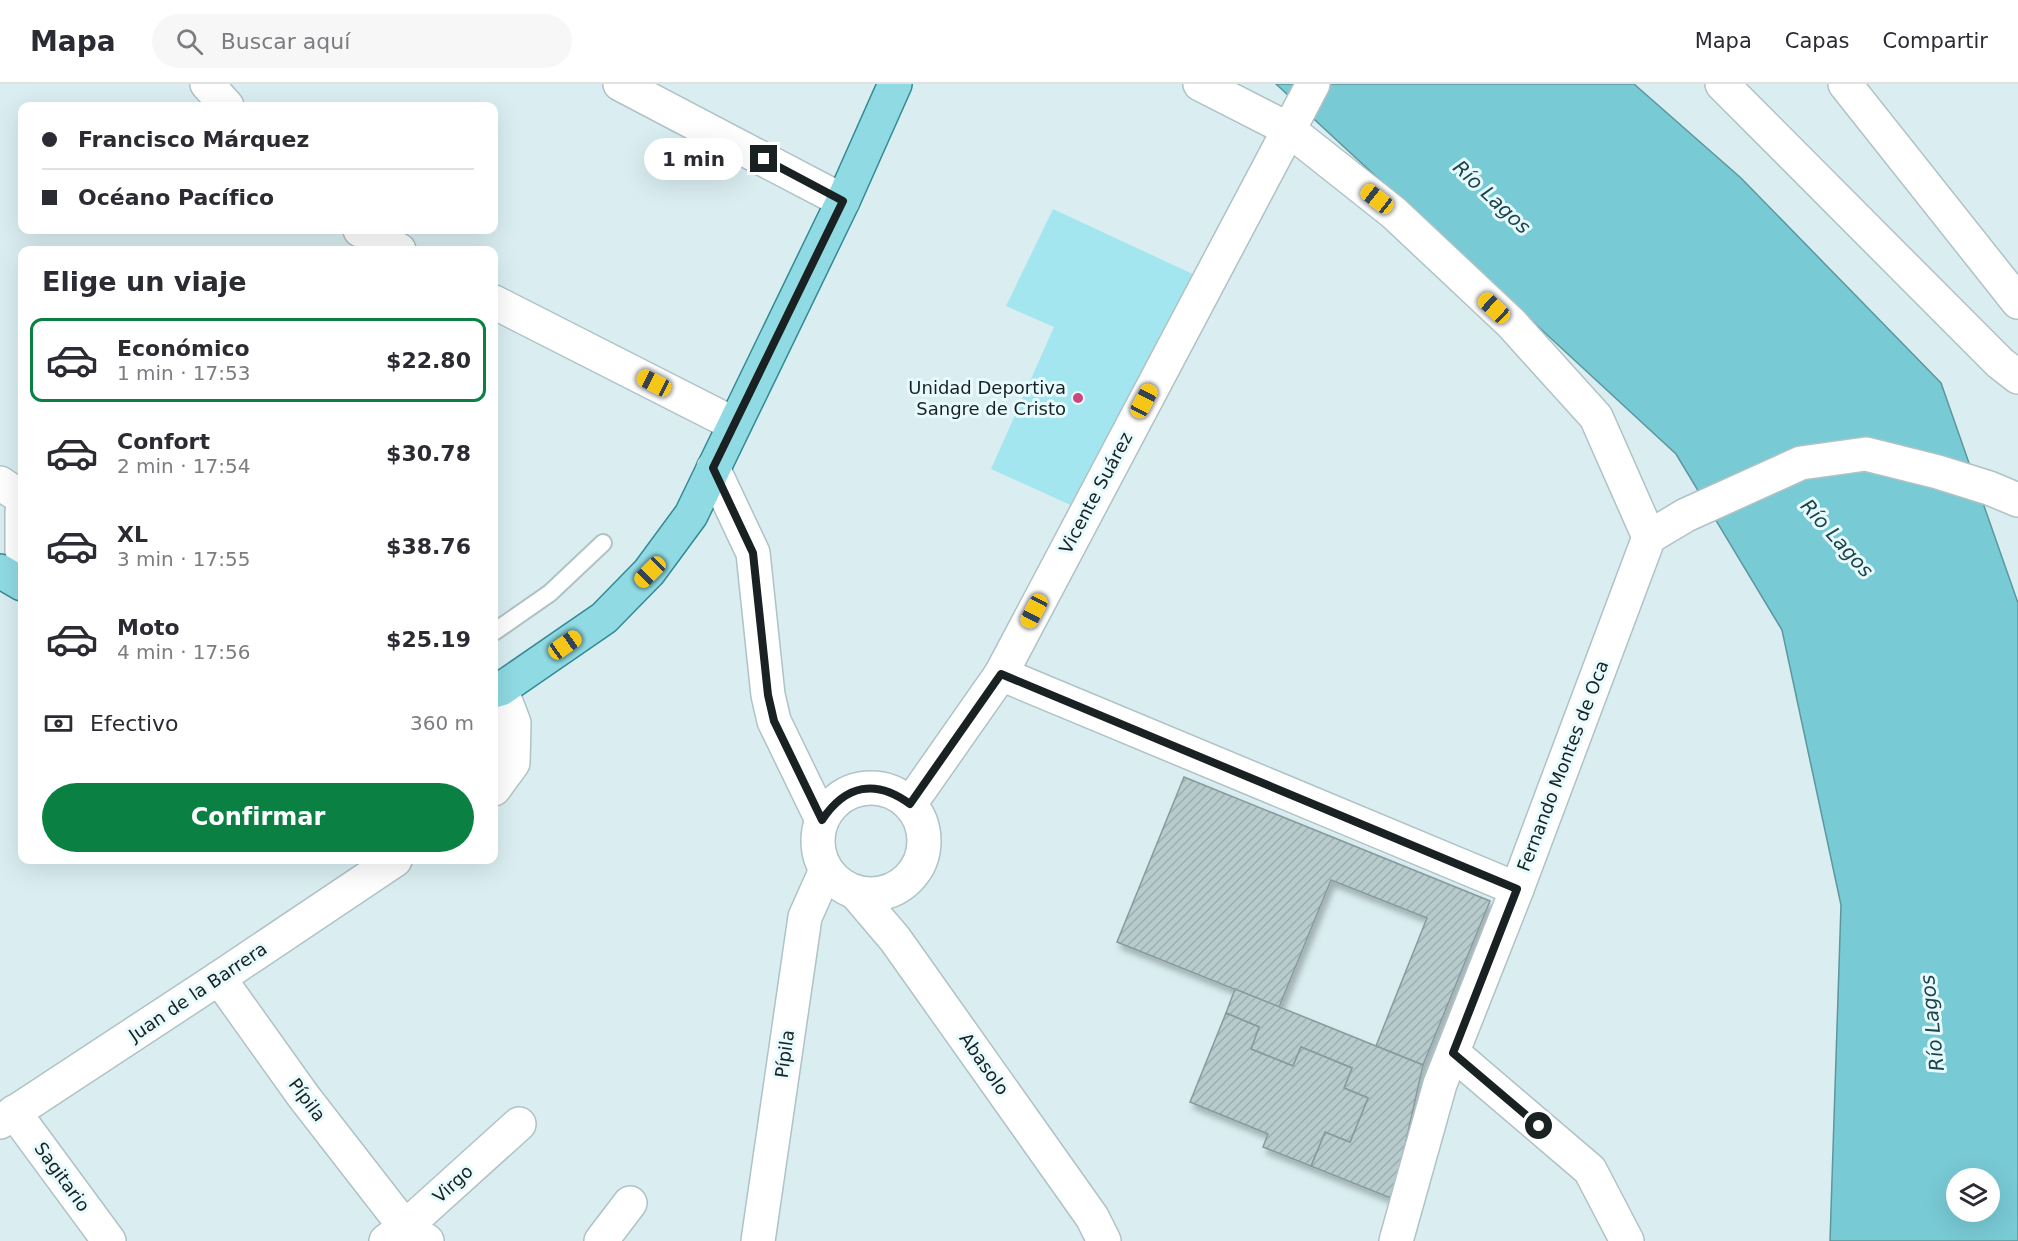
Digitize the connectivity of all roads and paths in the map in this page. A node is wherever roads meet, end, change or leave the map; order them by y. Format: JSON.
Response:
{"nodes":[{"id":1,"x":207,"y":84,"type":"edge"},
{"id":2,"x":620,"y":84,"type":"edge"},
{"id":3,"x":896,"y":84,"type":"edge"},
{"id":4,"x":1200,"y":84,"type":"edge"},
{"id":5,"x":1722,"y":84,"type":"edge"},
{"id":6,"x":1845,"y":84,"type":"edge"},
{"id":7,"x":223,"y":102,"type":"edge"},
{"id":8,"x":1300,"y":107,"type":"edge"},
{"id":9,"x":843,"y":201,"type":"junction"},
{"id":10,"x":368,"y":234,"type":"edge"},
{"id":11,"x":391,"y":246,"type":"edge"},
{"id":12,"x":2018,"y":302,"type":"edge"},
{"id":13,"x":498,"y":304,"type":"edge"},
{"id":14,"x":2018,"y":377,"type":"edge"},
{"id":15,"x":734,"y":424,"type":"junction"},
{"id":16,"x":713,"y":468,"type":"junction"},
{"id":17,"x":0,"y":483,"type":"edge"},
{"id":18,"x":2004,"y":494,"type":"edge"},
{"id":19,"x":18,"y":495,"type":"edge"},
{"id":20,"x":1649,"y":537,"type":"junction"},
{"id":21,"x":603,"y":543,"type":"dead end"},
{"id":22,"x":0,"y":571,"type":"edge"},
{"id":23,"x":18,"y":582,"type":"edge"},
{"id":24,"x":498,"y":629,"type":"edge"},
{"id":25,"x":1001,"y":674,"type":"junction"},
{"id":26,"x":498,"y":689,"type":"edge"},
{"id":27,"x":498,"y":692,"type":"edge"},
{"id":28,"x":498,"y":784,"type":"edge"},
{"id":29,"x":910,"y":804,"type":"junction"},
{"id":30,"x":822,"y":820,"type":"junction"},
{"id":31,"x":388,"y":864,"type":"edge"},
{"id":32,"x":826,"y":870,"type":"junction"},
{"id":33,"x":1517,"y":889,"type":"junction"},
{"id":34,"x":855,"y":892,"type":"junction"},
{"id":35,"x":219,"y":978,"type":"junction"},
{"id":36,"x":1453,"y":1053,"type":"junction"},
{"id":37,"x":7,"y":1117,"type":"edge"},
{"id":38,"x":519,"y":1124,"type":"dead end"},
{"id":39,"x":630,"y":1203,"type":"dead end"},
{"id":40,"x":406,"y":1236,"type":"edge"},
{"id":41,"x":109,"y":1241,"type":"edge"},
{"id":42,"x":601,"y":1241,"type":"edge"},
{"id":43,"x":758,"y":1241,"type":"edge"},
{"id":44,"x":1104,"y":1241,"type":"edge"},
{"id":45,"x":1396,"y":1241,"type":"edge"},
{"id":46,"x":1627,"y":1241,"type":"edge"}],
"edges":[{"from":1,"to":7,"type":"street"},
{"from":2,"to":9,"type":"street"},
{"from":3,"to":9,"type":"main road"},
{"from":4,"to":8,"type":"street"},
{"from":5,"to":14,"type":"street"},
{"from":6,"to":12,"type":"street"},
{"from":8,"to":20,"type":"street"},
{"from":8,"to":25,"type":"street","name":"Vicente Suárez"},
{"from":9,"to":15,"type":"main road"},
{"from":10,"to":11,"type":"street"},
{"from":13,"to":15,"type":"street"},
{"from":15,"to":16,"type":"main road"},
{"from":16,"to":26,"type":"main road"},
{"from":16,"to":30,"type":"street"},
{"from":17,"to":19,"type":"street"},
{"from":18,"to":20,"type":"street"},
{"from":20,"to":33,"type":"street","name":"Fernando Montes de Oca"},
{"from":21,"to":24,"type":"lane"},
{"from":22,"to":23,"type":"main road"},
{"from":25,"to":29,"type":"street","name":"Vicente Suárez"},
{"from":25,"to":33,"type":"street"},
{"from":27,"to":28,"type":"street"},
{"from":29,"to":30,"type":"street"},
{"from":29,"to":34,"type":"street"},
{"from":30,"to":32,"type":"street"},
{"from":31,"to":35,"type":"street","name":"Juan de la Barrera"},
{"from":32,"to":34,"type":"street"},
{"from":32,"to":43,"type":"street","name":"Pípila"},
{"from":33,"to":36,"type":"street","name":"Fernando Montes de Oca"},
{"from":34,"to":44,"type":"street","name":"Abasolo"},
{"from":35,"to":37,"type":"street","name":"Juan de la Barrera"},
{"from":35,"to":40,"type":"street","name":"Pípila"},
{"from":36,"to":45,"type":"street","name":"Fernando Montes de Oca"},
{"from":36,"to":46,"type":"street"},
{"from":37,"to":41,"type":"street","name":"Sagitario"},
{"from":38,"to":40,"type":"street","name":"Virgo"},
{"from":39,"to":42,"type":"street"}]}
